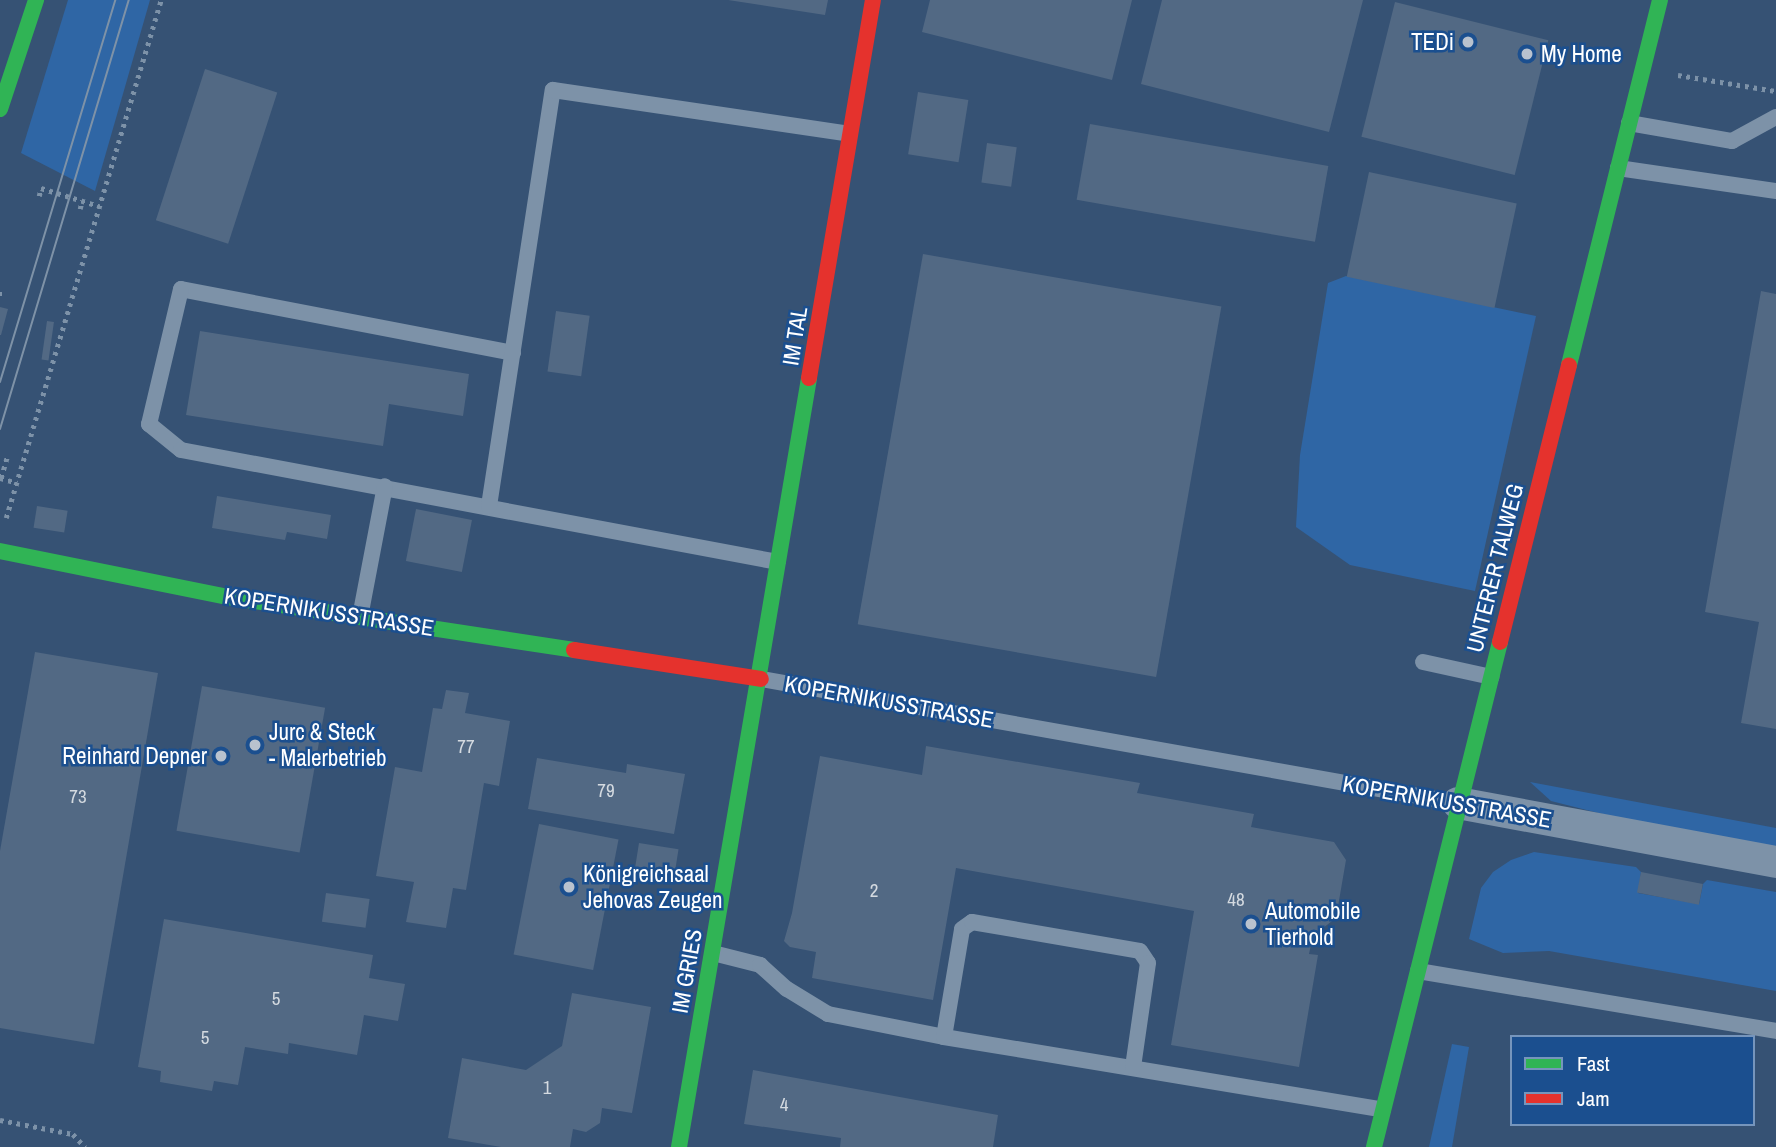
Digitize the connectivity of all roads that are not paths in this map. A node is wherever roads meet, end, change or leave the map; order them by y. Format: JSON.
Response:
{"nodes":[{"id":1,"x":36,"y":0,"type":"edge"},
{"id":2,"x":873,"y":0,"type":"edge"},
{"id":3,"x":1660,"y":0,"type":"edge"},
{"id":4,"x":0,"y":109,"type":"edge"},
{"id":5,"x":1776,"y":117,"type":"edge"},
{"id":6,"x":1629,"y":123,"type":"junction"},
{"id":7,"x":851,"y":135,"type":"junction"},
{"id":8,"x":1618,"y":168,"type":"junction"},
{"id":9,"x":1776,"y":191,"type":"edge"},
{"id":10,"x":513,"y":353,"type":"junction"},
{"id":11,"x":385,"y":486,"type":"junction"},
{"id":12,"x":489,"y":506,"type":"junction"},
{"id":13,"x":0,"y":551,"type":"edge"},
{"id":14,"x":780,"y":562,"type":"junction"},
{"id":15,"x":360,"y":617,"type":"junction"},
{"id":16,"x":1423,"y":662,"type":"dead end"},
{"id":17,"x":1491,"y":677,"type":"junction"},
{"id":18,"x":761,"y":679,"type":"junction"},
{"id":19,"x":1458,"y":803,"type":"junction"},
{"id":20,"x":1776,"y":862,"type":"edge"},
{"id":21,"x":713,"y":953,"type":"junction"},
{"id":22,"x":1416,"y":970,"type":"junction"},
{"id":23,"x":1776,"y":1031,"type":"edge"},
{"id":24,"x":944,"y":1037,"type":"junction"},
{"id":25,"x":1133,"y":1067,"type":"junction"},
{"id":26,"x":1383,"y":1110,"type":"junction"},
{"id":27,"x":680,"y":1147,"type":"edge"},
{"id":28,"x":1374,"y":1147,"type":"edge"}],
"edges":[{"from":1,"to":4,"type":"street"},
{"from":2,"to":7,"type":"street","name":"IM TAL"},
{"from":3,"to":6,"type":"street","name":"UNTERER TALWEG"},
{"from":5,"to":6,"type":"lane"},
{"from":6,"to":8,"type":"street","name":"UNTERER TALWEG"},
{"from":7,"to":10,"type":"lane"},
{"from":7,"to":14,"type":"street","name":"IM TAL"},
{"from":8,"to":9,"type":"lane"},
{"from":8,"to":17,"type":"street","name":"UNTERER TALWEG"},
{"from":10,"to":11,"type":"lane"},
{"from":10,"to":12,"type":"lane"},
{"from":11,"to":12,"type":"lane"},
{"from":11,"to":15,"type":"lane"},
{"from":12,"to":14,"type":"lane"},
{"from":13,"to":15,"type":"street","name":"KOPERNIKUSSTRASSE"},
{"from":14,"to":18,"type":"street","name":"IM TAL"},
{"from":15,"to":18,"type":"street","name":"KOPERNIKUSSTRASSE"},
{"from":16,"to":17,"type":"lane"},
{"from":17,"to":19,"type":"street","name":"UNTERER TALWEG"},
{"from":18,"to":19,"type":"lane","name":"KOPERNIKUSSTRASSE"},
{"from":18,"to":21,"type":"street","name":"IM GRIES"},
{"from":19,"to":20,"type":"street","name":"KOPERNIKUSSTRASSE"},
{"from":19,"to":22,"type":"street","name":"UNTERER TALWEG"},
{"from":21,"to":24,"type":"lane"},
{"from":21,"to":27,"type":"street","name":"IM GRIES"},
{"from":22,"to":23,"type":"lane"},
{"from":22,"to":26,"type":"street","name":"UNTERER TALWEG"},
{"from":24,"to":25,"type":"lane"},
{"from":24,"to":25,"type":"lane"},
{"from":25,"to":26,"type":"lane"},
{"from":26,"to":28,"type":"street","name":"UNTERER TALWEG"}]}
